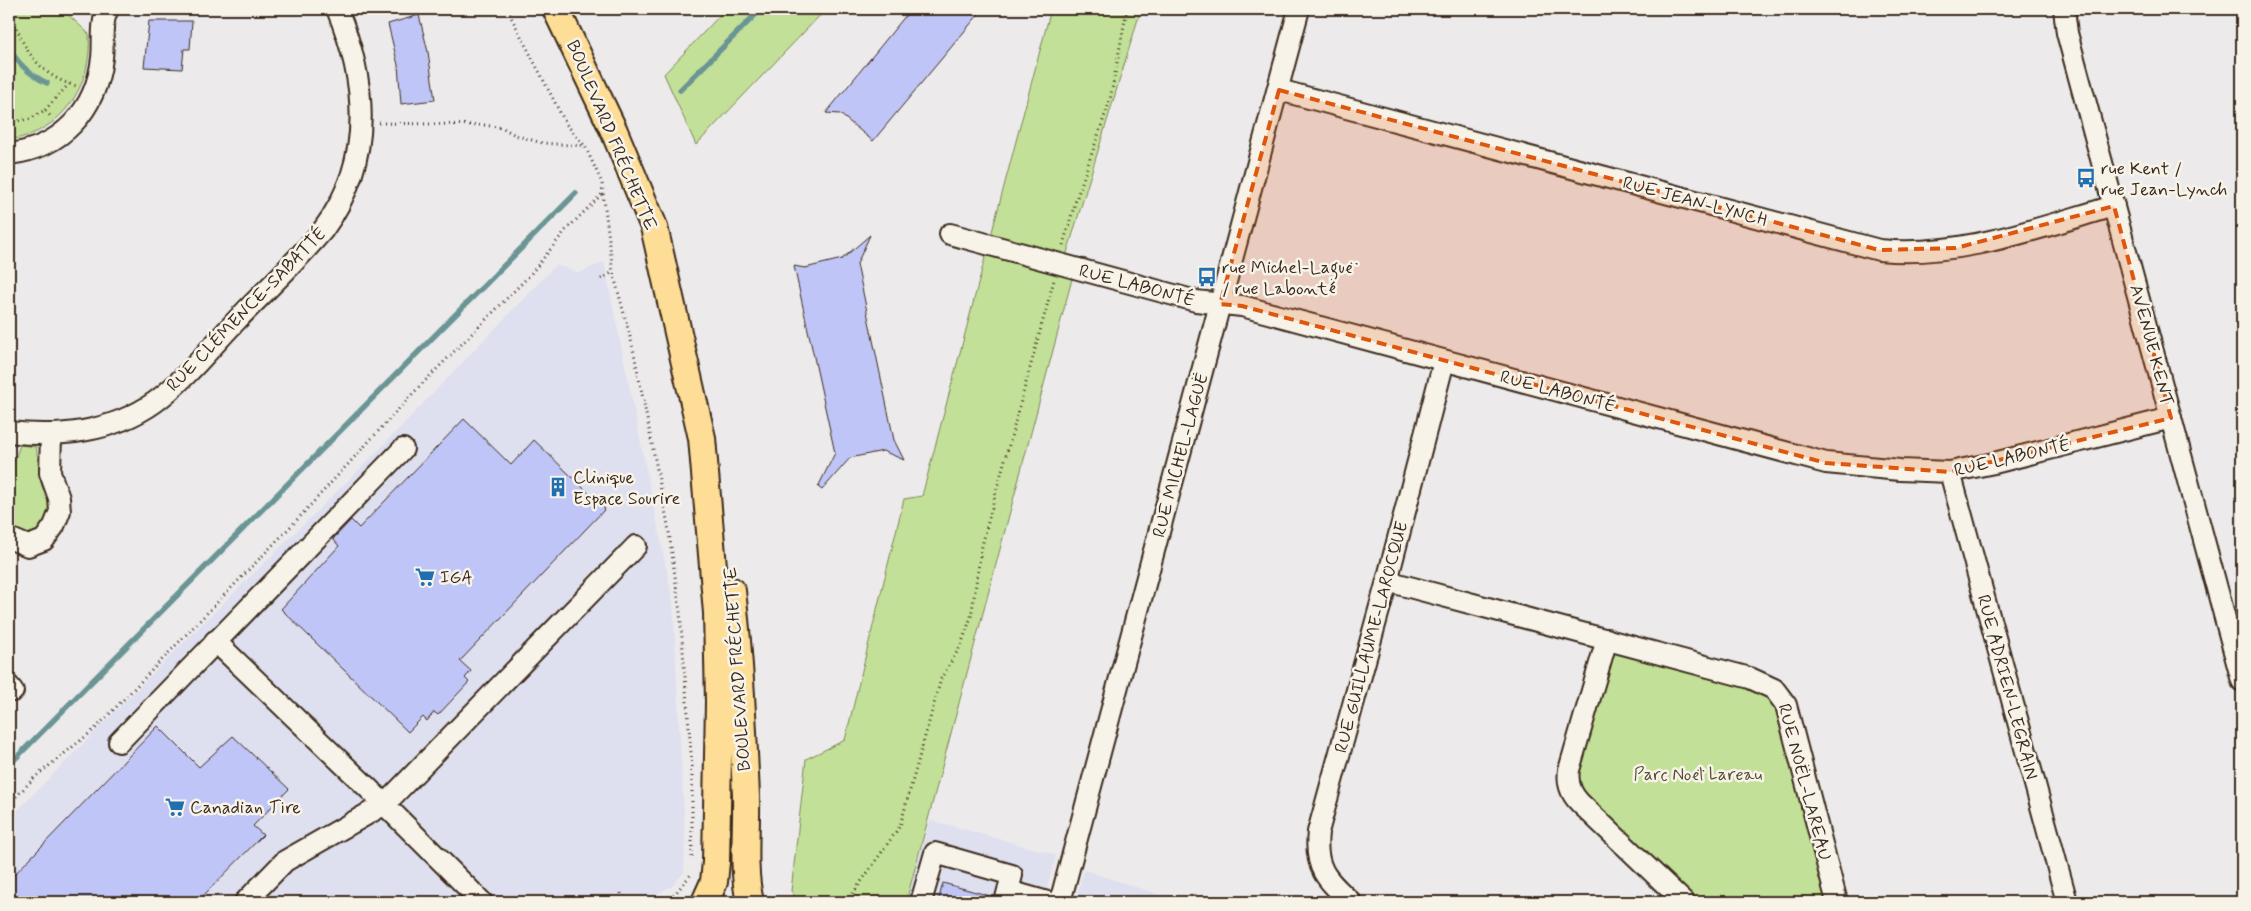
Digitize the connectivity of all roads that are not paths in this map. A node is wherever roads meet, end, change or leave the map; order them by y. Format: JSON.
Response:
{"nodes":[{"id":1,"x":108,"y":9,"type":"edge"},
{"id":2,"x":338,"y":9,"type":"edge"},
{"id":3,"x":556,"y":9,"type":"edge"},
{"id":4,"x":1299,"y":9,"type":"edge"},
{"id":5,"x":2064,"y":9,"type":"edge"},
{"id":6,"x":1279,"y":90,"type":"junction"},
{"id":7,"x":9,"y":154,"type":"edge"},
{"id":8,"x":2114,"y":206,"type":"junction"},
{"id":9,"x":950,"y":234,"type":"dead end"},
{"id":10,"x":1220,"y":304,"type":"junction"},
{"id":11,"x":1444,"y":361,"type":"junction"},
{"id":12,"x":2172,"y":418,"type":"junction"},
{"id":13,"x":9,"y":432,"type":"edge"},
{"id":14,"x":51,"y":434,"type":"junction"},
{"id":15,"x":702,"y":438,"type":"junction"},
{"id":16,"x":403,"y":449,"type":"dead end"},
{"id":17,"x":1950,"y":472,"type":"junction"},
{"id":18,"x":9,"y":538,"type":"edge"},
{"id":19,"x":636,"y":546,"type":"dead end"},
{"id":20,"x":1387,"y":581,"type":"junction"},
{"id":21,"x":1607,"y":639,"type":"junction"},
{"id":22,"x":215,"y":641,"type":"junction"},
{"id":23,"x":2242,"y":681,"type":"edge"},
{"id":24,"x":119,"y":742,"type":"dead end"},
{"id":25,"x":384,"y":804,"type":"junction"},
{"id":26,"x":1007,"y":896,"type":"edge"},
{"id":27,"x":245,"y":902,"type":"edge"},
{"id":28,"x":482,"y":902,"type":"edge"},
{"id":29,"x":706,"y":902,"type":"edge"},
{"id":30,"x":750,"y":902,"type":"edge"},
{"id":31,"x":921,"y":902,"type":"edge"},
{"id":32,"x":1048,"y":902,"type":"edge"},
{"id":33,"x":1060,"y":902,"type":"edge"},
{"id":34,"x":1350,"y":902,"type":"edge"},
{"id":35,"x":1684,"y":902,"type":"edge"},
{"id":36,"x":1837,"y":902,"type":"edge"},
{"id":37,"x":2067,"y":902,"type":"edge"}],
"edges":[{"from":1,"to":7,"type":"street"},
{"from":2,"to":14,"type":"street","name":"RUE CLÉMENCE-SABATTÉ"},
{"from":3,"to":15,"type":"main road","name":"BOULEVARD FRÉCHETTE"},
{"from":4,"to":6,"type":"street","name":"RUE MICHEL-LAGUË"},
{"from":5,"to":8,"type":"street","name":"AVENUE KENT"},
{"from":6,"to":8,"type":"street","name":"RUE JEAN-LYNCH"},
{"from":6,"to":10,"type":"street","name":"RUE MICHEL-LAGUË"},
{"from":8,"to":12,"type":"street","name":"AVENUE KENT"},
{"from":9,"to":10,"type":"street","name":"RUE LABONTÉ"},
{"from":10,"to":11,"type":"street","name":"RUE LABONTÉ"},
{"from":10,"to":33,"type":"street","name":"RUE MICHEL-LAGUË"},
{"from":11,"to":17,"type":"street","name":"RUE LABONTÉ"},
{"from":11,"to":20,"type":"street","name":"RUE GUILLAUME-LAROCQUE"},
{"from":12,"to":17,"type":"street","name":"RUE LABONTÉ"},
{"from":12,"to":23,"type":"street","name":"AVENUE KENT"},
{"from":13,"to":14,"type":"street","name":"RUE CLÉMENCE-SABATTÉ"},
{"from":14,"to":18,"type":"street"},
{"from":15,"to":29,"type":"main road","name":"BOULEVARD FRÉCHETTE"},
{"from":15,"to":30,"type":"main road","name":"BOULEVARD FRÉCHETTE"},
{"from":16,"to":22,"type":"street"},
{"from":17,"to":37,"type":"street","name":"RUE ADRIEN-LEGRAIN"},
{"from":19,"to":25,"type":"street"},
{"from":20,"to":21,"type":"street","name":"RUE NOËL-LAREAU"},
{"from":20,"to":34,"type":"street","name":"RUE GUILLAUME-LAROCQUE"},
{"from":21,"to":35,"type":"street"},
{"from":21,"to":36,"type":"street","name":"RUE NOËL-LAREAU"},
{"from":22,"to":24,"type":"street"},
{"from":22,"to":25,"type":"street"},
{"from":25,"to":27,"type":"street"},
{"from":25,"to":28,"type":"street"},
{"from":26,"to":31,"type":"street"},
{"from":26,"to":32,"type":"street"}]}
